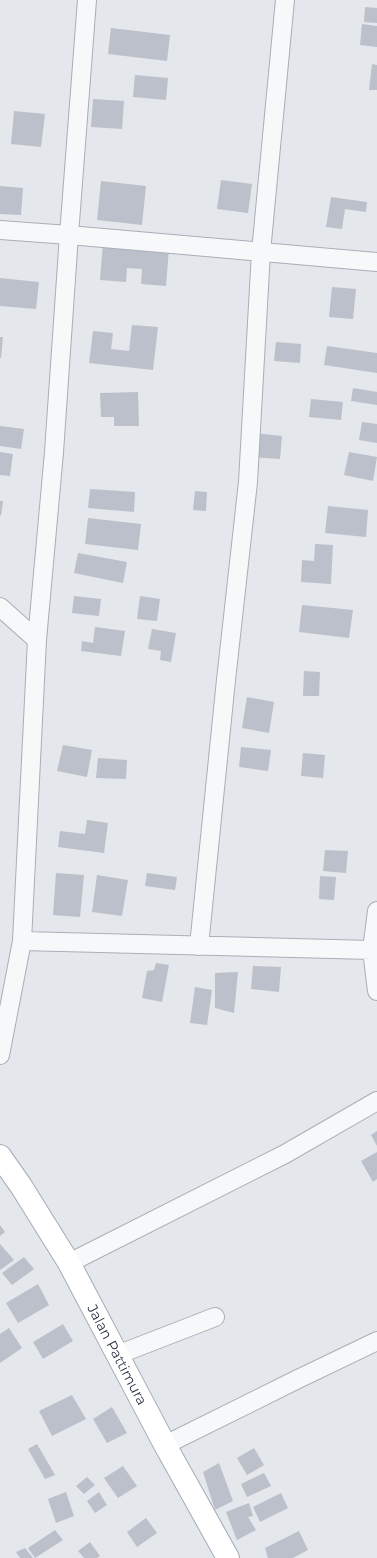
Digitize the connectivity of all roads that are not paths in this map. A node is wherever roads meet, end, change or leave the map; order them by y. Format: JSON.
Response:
{"nodes":[{"id":1,"x":87,"y":0,"type":"edge"},
{"id":2,"x":285,"y":0,"type":"edge"},
{"id":3,"x":0,"y":230,"type":"edge"},
{"id":4,"x":69,"y":235,"type":"junction"},
{"id":5,"x":261,"y":252,"type":"junction"},
{"id":6,"x":377,"y":262,"type":"edge"},
{"id":7,"x":0,"y":607,"type":"edge"},
{"id":8,"x":37,"y":640,"type":"junction"},
{"id":9,"x":377,"y":911,"type":"edge"},
{"id":10,"x":22,"y":941,"type":"junction"},
{"id":11,"x":199,"y":946,"type":"junction"},
{"id":12,"x":375,"y":950,"type":"edge"},
{"id":13,"x":377,"y":991,"type":"edge"},
{"id":14,"x":0,"y":1055,"type":"edge"},
{"id":15,"x":377,"y":1102,"type":"edge"},
{"id":16,"x":0,"y":1156,"type":"edge"},
{"id":17,"x":69,"y":1263,"type":"junction"},
{"id":18,"x":215,"y":1317,"type":"dead end"},
{"id":19,"x":377,"y":1341,"type":"edge"},
{"id":20,"x":117,"y":1355,"type":"junction"},
{"id":21,"x":165,"y":1445,"type":"junction"},
{"id":22,"x":228,"y":1558,"type":"edge"}],
"edges":[{"from":1,"to":4,"type":"street"},
{"from":2,"to":5,"type":"street"},
{"from":3,"to":4,"type":"street"},
{"from":4,"to":5,"type":"street"},
{"from":4,"to":8,"type":"street"},
{"from":5,"to":6,"type":"street"},
{"from":5,"to":11,"type":"street"},
{"from":7,"to":8,"type":"street"},
{"from":8,"to":10,"type":"street"},
{"from":9,"to":12,"type":"street"},
{"from":10,"to":11,"type":"street"},
{"from":10,"to":14,"type":"street"},
{"from":11,"to":12,"type":"street"},
{"from":12,"to":13,"type":"street"},
{"from":15,"to":17,"type":"street"},
{"from":16,"to":17,"type":"main road","name":"Jalan Pattimura"},
{"from":17,"to":20,"type":"main road","name":"Jalan Pattimura"},
{"from":18,"to":20,"type":"street"},
{"from":19,"to":21,"type":"street"},
{"from":20,"to":21,"type":"main road","name":"Jalan Pattimura"},
{"from":21,"to":22,"type":"main road","name":"Jalan Pattimura"}]}
